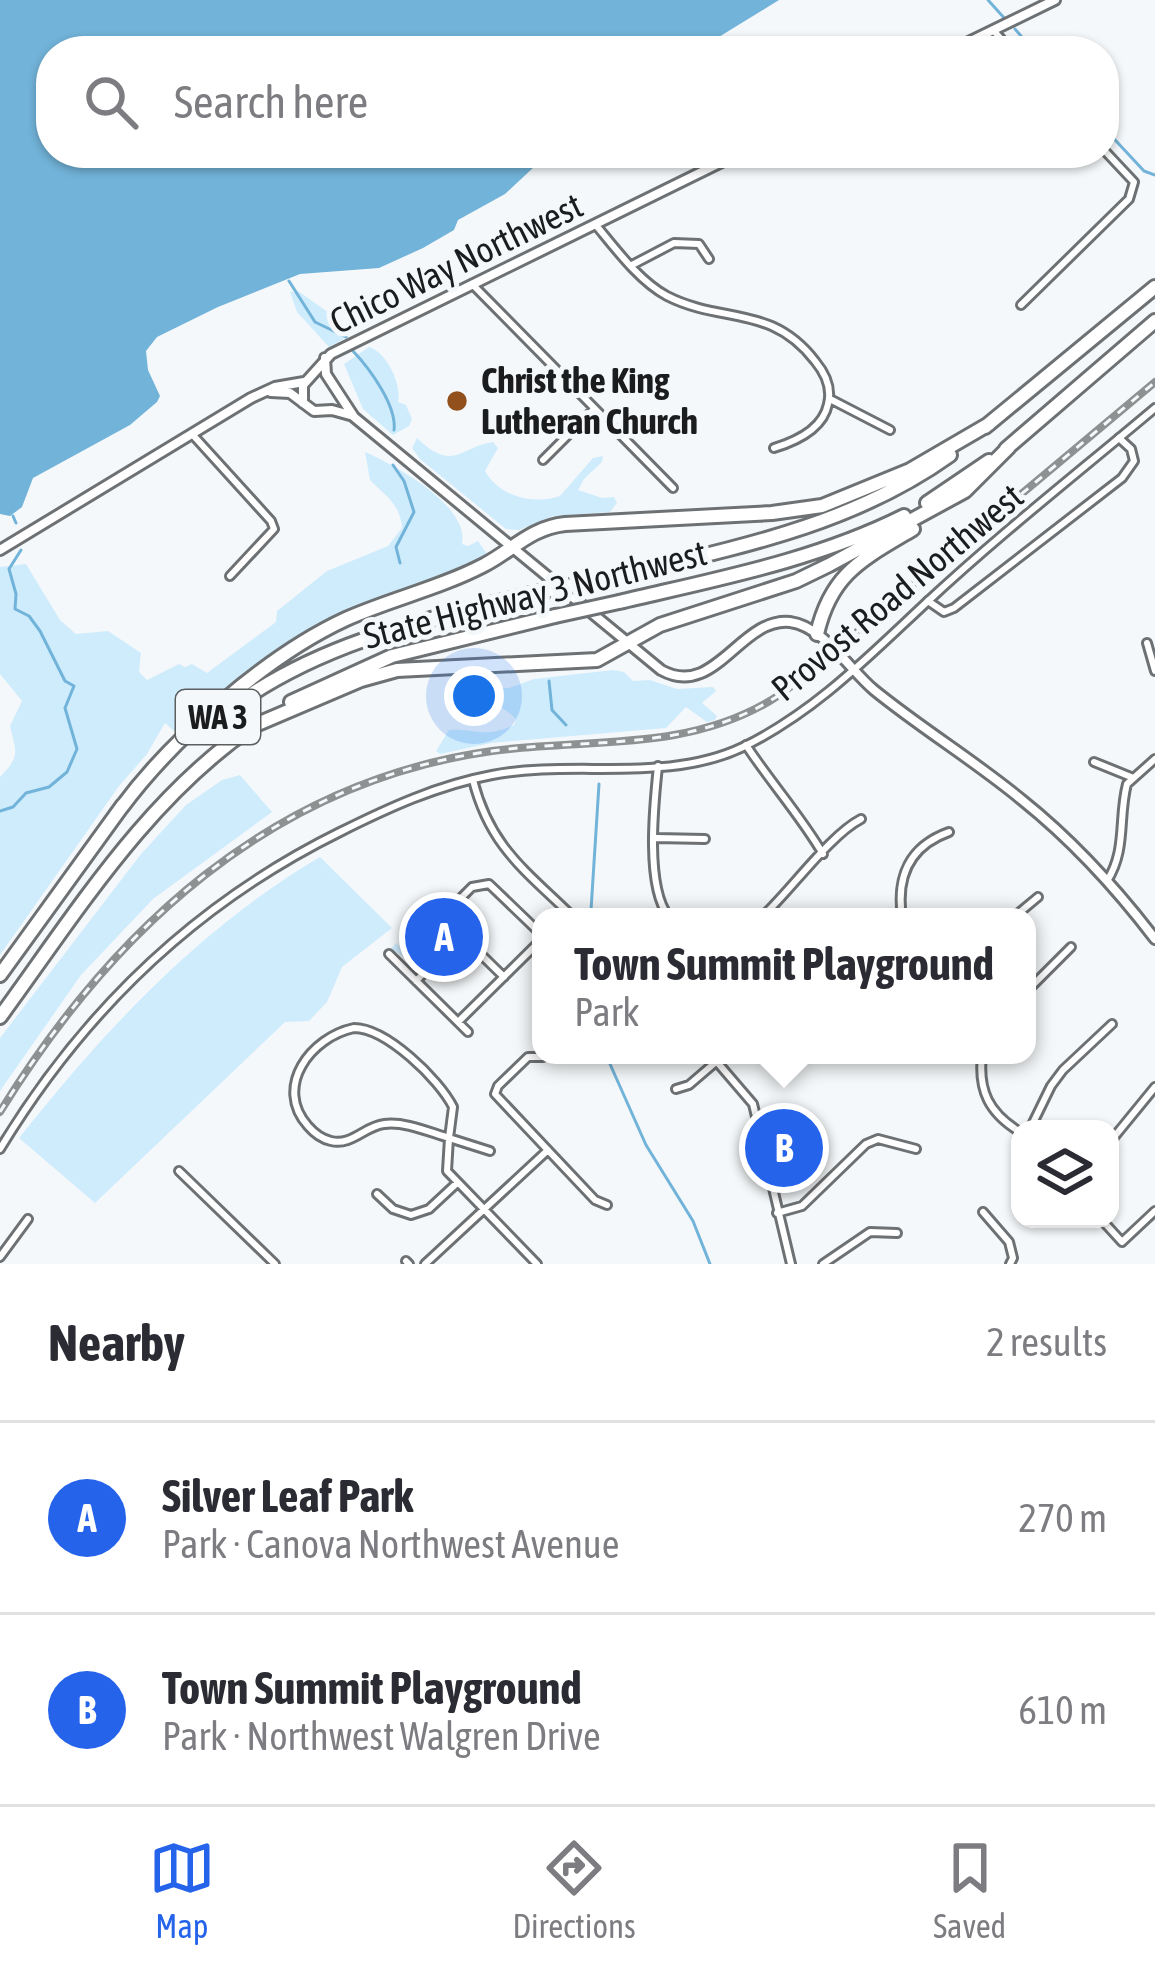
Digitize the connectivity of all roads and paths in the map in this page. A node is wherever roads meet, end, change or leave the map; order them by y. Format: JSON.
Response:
{"nodes":[{"id":1,"x":1054,"y":0,"type":"edge"},
{"id":2,"x":993,"y":30,"type":"junction"},
{"id":3,"x":981,"y":36,"type":"edge"},
{"id":4,"x":998,"y":36,"type":"edge"},
{"id":5,"x":1119,"y":166,"type":"edge"},
{"id":6,"x":709,"y":168,"type":"edge"},
{"id":7,"x":595,"y":224,"type":"junction"},
{"id":8,"x":710,"y":259,"type":"dead end"},
{"id":9,"x":632,"y":265,"type":"junction"},
{"id":10,"x":472,"y":284,"type":"junction"},
{"id":11,"x":1155,"y":287,"type":"edge"},
{"id":12,"x":1021,"y":305,"type":"dead end"},
{"id":13,"x":1155,"y":321,"type":"edge"},
{"id":14,"x":326,"y":358,"type":"junction"},
{"id":15,"x":308,"y":380,"type":"junction"},
{"id":16,"x":334,"y":386,"type":"junction"},
{"id":17,"x":264,"y":392,"type":"junction"},
{"id":18,"x":830,"y":399,"type":"junction"},
{"id":19,"x":303,"y":404,"type":"junction"},
{"id":20,"x":1155,"y":408,"type":"edge"},
{"id":21,"x":593,"y":410,"type":"junction"},
{"id":22,"x":323,"y":412,"type":"junction"},
{"id":23,"x":354,"y":417,"type":"junction"},
{"id":24,"x":989,"y":424,"type":"junction"},
{"id":25,"x":890,"y":430,"type":"dead end"},
{"id":26,"x":192,"y":434,"type":"junction"},
{"id":27,"x":1119,"y":438,"type":"junction"},
{"id":28,"x":1009,"y":447,"type":"junction"},
{"id":29,"x":774,"y":448,"type":"dead end"},
{"id":30,"x":543,"y":460,"type":"dead end"},
{"id":31,"x":673,"y":488,"type":"dead end"},
{"id":32,"x":965,"y":491,"type":"junction"},
{"id":33,"x":512,"y":544,"type":"junction"},
{"id":34,"x":0,"y":550,"type":"edge"},
{"id":35,"x":230,"y":575,"type":"dead end"},
{"id":36,"x":928,"y":601,"type":"junction"},
{"id":37,"x":817,"y":634,"type":"junction"},
{"id":38,"x":629,"y":643,"type":"junction"},
{"id":39,"x":1147,"y":643,"type":"dead end"},
{"id":40,"x":1155,"y":671,"type":"edge"},
{"id":41,"x":855,"y":673,"type":"junction"},
{"id":42,"x":253,"y":726,"type":"junction"},
{"id":43,"x":746,"y":746,"type":"junction"},
{"id":44,"x":1155,"y":759,"type":"edge"},
{"id":45,"x":1094,"y":762,"type":"dead end"},
{"id":46,"x":658,"y":766,"type":"junction"},
{"id":47,"x":1131,"y":777,"type":"junction"},
{"id":48,"x":473,"y":779,"type":"junction"},
{"id":49,"x":121,"y":808,"type":"junction"},
{"id":50,"x":861,"y":819,"type":"dead end"},
{"id":51,"x":950,"y":832,"type":"dead end"},
{"id":52,"x":656,"y":838,"type":"junction"},
{"id":53,"x":706,"y":839,"type":"dead end"},
{"id":54,"x":823,"y":854,"type":"junction"},
{"id":55,"x":1107,"y":881,"type":"junction"},
{"id":56,"x":1038,"y":897,"type":"dead end"},
{"id":57,"x":560,"y":908,"type":"edge"},
{"id":58,"x":665,"y":908,"type":"edge"},
{"id":59,"x":771,"y":908,"type":"edge"},
{"id":60,"x":902,"y":908,"type":"edge"},
{"id":61,"x":1025,"y":908,"type":"edge"},
{"id":62,"x":532,"y":928,"type":"edge"},
{"id":63,"x":461,"y":935,"type":"junction"},
{"id":64,"x":1155,"y":939,"type":"edge"},
{"id":65,"x":1071,"y":946,"type":"dead end"},
{"id":66,"x":532,"y":947,"type":"edge"},
{"id":67,"x":389,"y":954,"type":"dead end"},
{"id":68,"x":0,"y":975,"type":"edge"},
{"id":69,"x":504,"y":977,"type":"junction"},
{"id":70,"x":416,"y":981,"type":"junction"},
{"id":71,"x":1036,"y":982,"type":"edge"},
{"id":72,"x":0,"y":1017,"type":"edge"},
{"id":73,"x":458,"y":1022,"type":"junction"},
{"id":74,"x":1112,"y":1024,"type":"dead end"},
{"id":75,"x":468,"y":1032,"type":"dead end"},
{"id":76,"x":532,"y":1057,"type":"edge"},
{"id":77,"x":708,"y":1064,"type":"edge"},
{"id":78,"x":719,"y":1064,"type":"edge"},
{"id":79,"x":983,"y":1064,"type":"edge"},
{"id":80,"x":1155,"y":1088,"type":"edge"},
{"id":81,"x":676,"y":1089,"type":"dead end"},
{"id":82,"x":1034,"y":1120,"type":"edge"},
{"id":83,"x":1011,"y":1127,"type":"edge"},
{"id":84,"x":1119,"y":1131,"type":"edge"},
{"id":85,"x":448,"y":1138,"type":"junction"},
{"id":86,"x":0,"y":1149,"type":"edge"},
{"id":87,"x":548,"y":1150,"type":"junction"},
{"id":88,"x":916,"y":1150,"type":"dead end"},
{"id":89,"x":490,"y":1151,"type":"dead end"},
{"id":90,"x":179,"y":1172,"type":"dead end"},
{"id":91,"x":457,"y":1183,"type":"junction"},
{"id":92,"x":377,"y":1194,"type":"dead end"},
{"id":93,"x":607,"y":1205,"type":"dead end"},
{"id":94,"x":1155,"y":1210,"type":"edge"},
{"id":95,"x":484,"y":1212,"type":"junction"},
{"id":96,"x":983,"y":1212,"type":"dead end"},
{"id":97,"x":777,"y":1213,"type":"junction"},
{"id":98,"x":28,"y":1219,"type":"dead end"},
{"id":99,"x":1110,"y":1228,"type":"edge"},
{"id":100,"x":897,"y":1233,"type":"dead end"},
{"id":101,"x":0,"y":1257,"type":"edge"},
{"id":102,"x":275,"y":1264,"type":"edge"},
{"id":103,"x":425,"y":1264,"type":"edge"},
{"id":104,"x":537,"y":1264,"type":"edge"},
{"id":105,"x":791,"y":1264,"type":"edge"},
{"id":106,"x":823,"y":1264,"type":"edge"},
{"id":107,"x":1010,"y":1264,"type":"edge"}],
"edges":[{"from":1,"to":2,"type":"main road"},
{"from":2,"to":3,"type":"main road"},
{"from":2,"to":4,"type":"street"},
{"from":5,"to":12,"type":"street"},
{"from":6,"to":7,"type":"main road","name":"Chico Way Northwest"},
{"from":7,"to":9,"type":"street"},
{"from":7,"to":10,"type":"main road","name":"Chico Way Northwest"},
{"from":8,"to":9,"type":"street"},
{"from":9,"to":18,"type":"street"},
{"from":10,"to":14,"type":"main road","name":"Chico Way Northwest"},
{"from":10,"to":21,"type":"street"},
{"from":11,"to":24,"type":"highway","name":"State Highway 3 Northwest","number":"WA 3"},
{"from":13,"to":28,"type":"highway","name":"State Highway 3 Northwest","number":"WA 3"},
{"from":14,"to":15,"type":"main road","name":"Chico Way Northwest"},
{"from":14,"to":16,"type":"main road","name":"Chico Way Northwest"},
{"from":15,"to":16,"type":"main road"},
{"from":15,"to":17,"type":"main road"},
{"from":15,"to":19,"type":"main road"},
{"from":16,"to":22,"type":"main road"},
{"from":16,"to":23,"type":"main road"},
{"from":17,"to":19,"type":"main road"},
{"from":17,"to":26,"type":"main road"},
{"from":18,"to":25,"type":"street"},
{"from":18,"to":29,"type":"street"},
{"from":19,"to":22,"type":"main road"},
{"from":20,"to":27,"type":"street","name":"Provost Road Northwest"},
{"from":21,"to":30,"type":"street"},
{"from":21,"to":31,"type":"street"},
{"from":22,"to":23,"type":"main road"},
{"from":23,"to":33,"type":"main road"},
{"from":24,"to":33,"type":"highway"},
{"from":24,"to":49,"type":"highway","name":"State Highway 3 Northwest","number":"WA 3","bridge":true},
{"from":26,"to":34,"type":"main road"},
{"from":26,"to":35,"type":"street"},
{"from":27,"to":36,"type":"street","name":"Provost Road Northwest"},
{"from":27,"to":36,"type":"street"},
{"from":28,"to":32,"type":"highway"},
{"from":28,"to":42,"type":"highway","name":"State Highway 3 Northwest","number":"WA 3","bridge":true},
{"from":32,"to":37,"type":"highway"},
{"from":32,"to":38,"type":"highway"},
{"from":33,"to":38,"type":"main road"},
{"from":33,"to":49,"type":"highway"},
{"from":36,"to":41,"type":"street","name":"Provost Road Northwest"},
{"from":37,"to":38,"type":"main road"},
{"from":37,"to":41,"type":"main road"},
{"from":38,"to":42,"type":"highway"},
{"from":39,"to":40,"type":"street"},
{"from":41,"to":43,"type":"street","name":"Provost Road Northwest"},
{"from":41,"to":55,"type":"main road"},
{"from":42,"to":72,"type":"highway","name":"State Highway 3 Northwest","number":"WA 3"},
{"from":43,"to":46,"type":"street","name":"Provost Road Northwest"},
{"from":43,"to":54,"type":"street"},
{"from":44,"to":47,"type":"street"},
{"from":45,"to":47,"type":"street"},
{"from":46,"to":48,"type":"street","name":"Provost Road Northwest"},
{"from":46,"to":52,"type":"street"},
{"from":47,"to":55,"type":"street"},
{"from":48,"to":57,"type":"street"},
{"from":48,"to":86,"type":"street","name":"Provost Road Northwest"},
{"from":49,"to":68,"type":"highway","name":"State Highway 3 Northwest","number":"WA 3"},
{"from":50,"to":54,"type":"street"},
{"from":51,"to":60,"type":"street"},
{"from":52,"to":53,"type":"street"},
{"from":52,"to":58,"type":"street"},
{"from":54,"to":59,"type":"street"},
{"from":55,"to":64,"type":"main road"},
{"from":56,"to":61,"type":"street"},
{"from":62,"to":63,"type":"street"},
{"from":63,"to":69,"type":"street"},
{"from":63,"to":70,"type":"street"},
{"from":65,"to":71,"type":"street"},
{"from":66,"to":69,"type":"street"},
{"from":67,"to":70,"type":"street"},
{"from":69,"to":73,"type":"street"},
{"from":70,"to":73,"type":"street"},
{"from":73,"to":75,"type":"street"},
{"from":74,"to":82,"type":"street"},
{"from":76,"to":87,"type":"street"},
{"from":77,"to":81,"type":"street"},
{"from":78,"to":97,"type":"street"},
{"from":79,"to":83,"type":"street"},
{"from":80,"to":84,"type":"street"},
{"from":85,"to":85,"type":"street"},
{"from":85,"to":89,"type":"street"},
{"from":85,"to":91,"type":"street"},
{"from":87,"to":93,"type":"street"},
{"from":87,"to":95,"type":"street"},
{"from":88,"to":97,"type":"street"},
{"from":90,"to":102,"type":"street"},
{"from":91,"to":92,"type":"street"},
{"from":91,"to":95,"type":"street"},
{"from":94,"to":99,"type":"street"},
{"from":95,"to":103,"type":"street"},
{"from":95,"to":104,"type":"street"},
{"from":96,"to":107,"type":"street"},
{"from":97,"to":105,"type":"street"},
{"from":98,"to":101,"type":"street"},
{"from":100,"to":106,"type":"street"}]}
